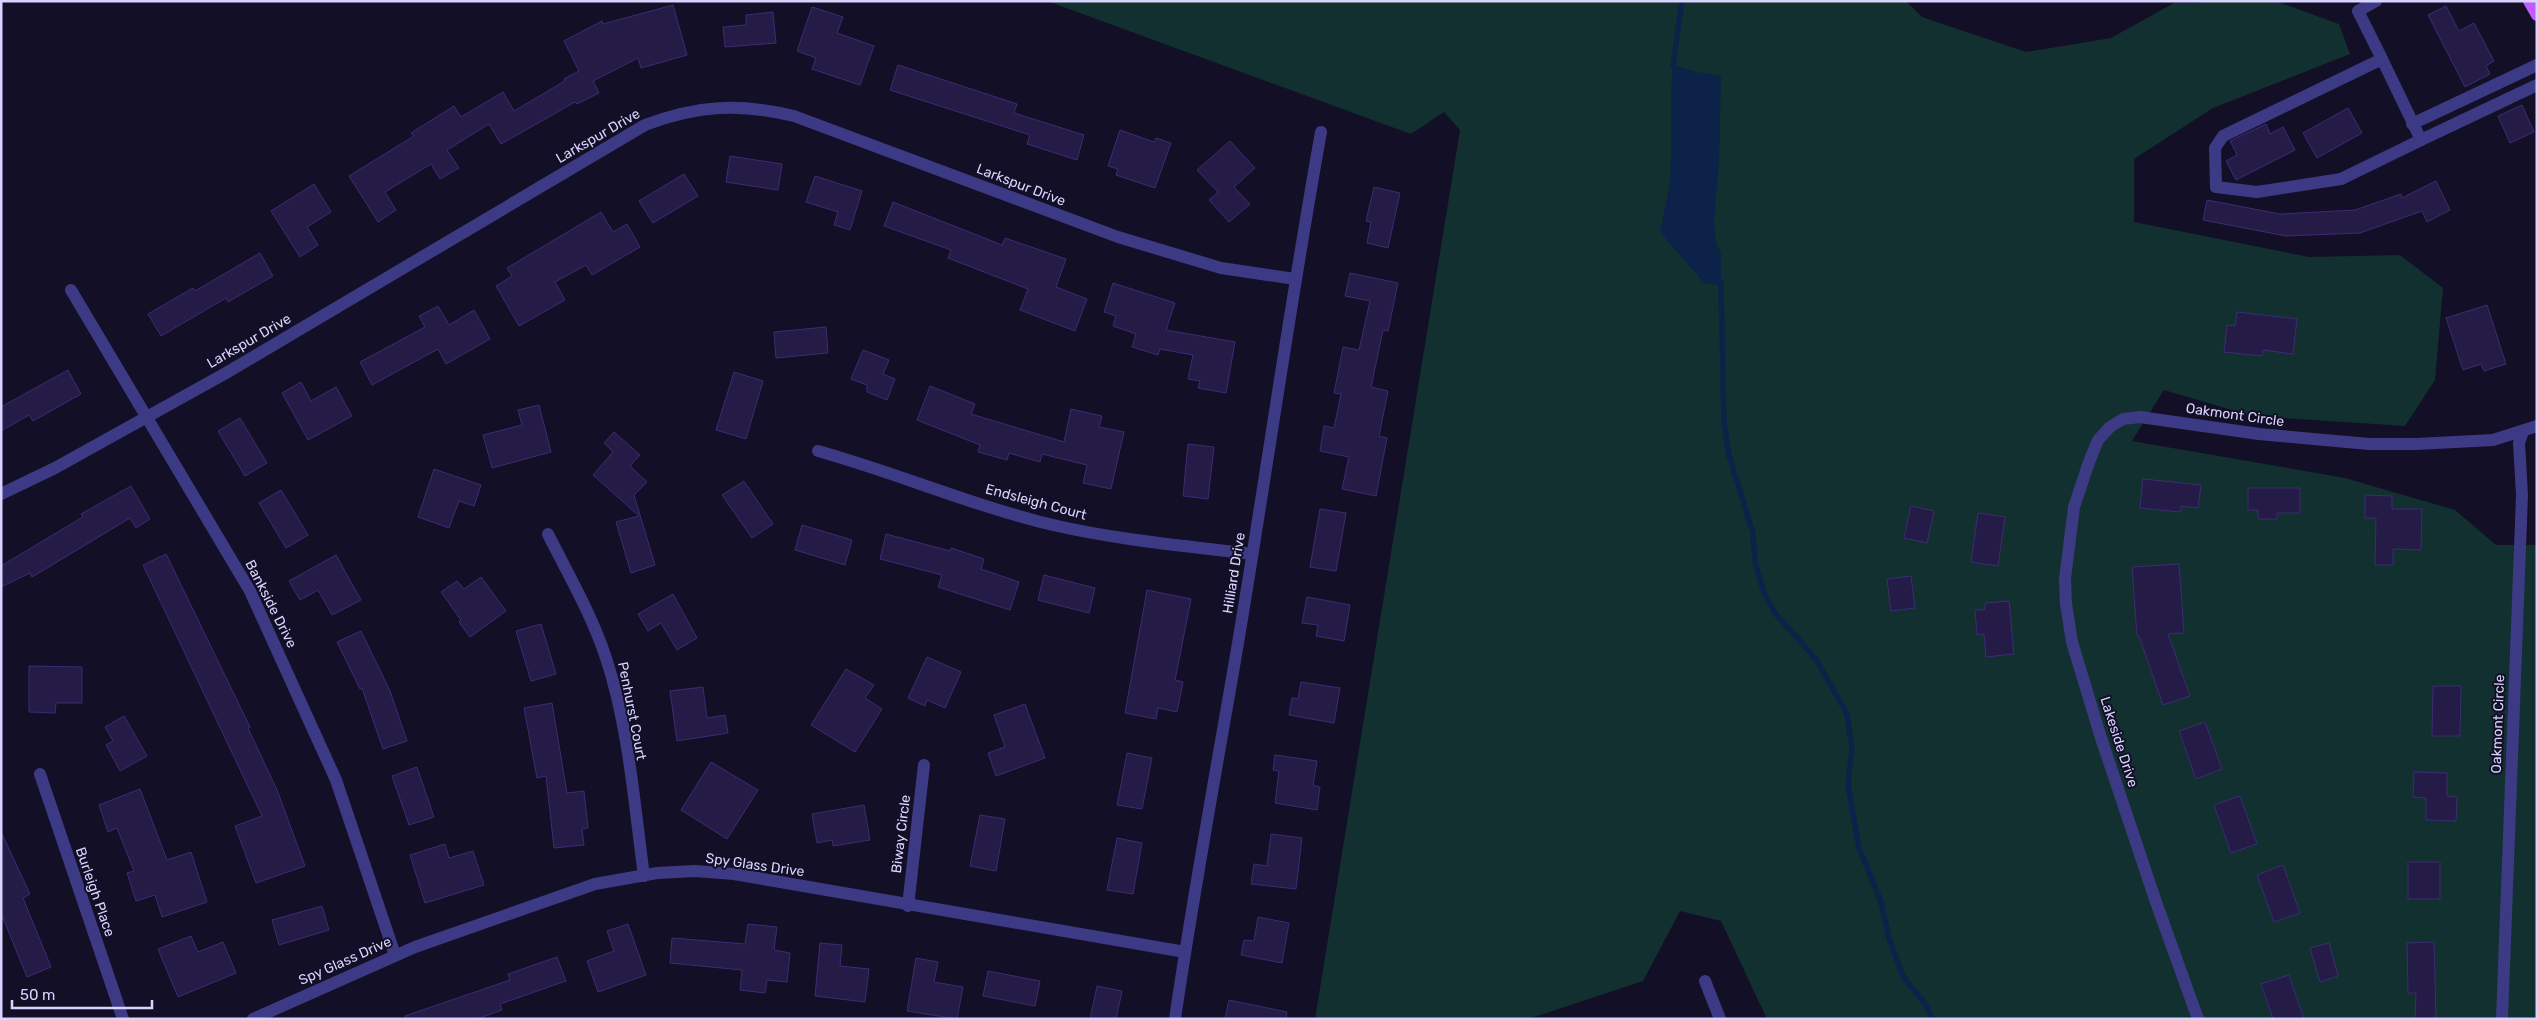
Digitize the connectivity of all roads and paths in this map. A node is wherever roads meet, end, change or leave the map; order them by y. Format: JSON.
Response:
{"nodes":[{"id":1,"x":2376,"y":1,"type":"edge"},
{"id":2,"x":2529,"y":1,"type":"edge"},
{"id":3,"x":2537,"y":15,"type":"edge"},
{"id":4,"x":2382,"y":59,"type":"junction"},
{"id":5,"x":2537,"y":65,"type":"edge"},
{"id":6,"x":2537,"y":85,"type":"edge"},
{"id":7,"x":2412,"y":124,"type":"junction"},
{"id":8,"x":1321,"y":132,"type":"dead end"},
{"id":9,"x":2421,"y":140,"type":"junction"},
{"id":10,"x":1295,"y":279,"type":"junction"},
{"id":11,"x":71,"y":290,"type":"dead end"},
{"id":12,"x":145,"y":416,"type":"junction"},
{"id":13,"x":2537,"y":426,"type":"edge"},
{"id":14,"x":2523,"y":431,"type":"junction"},
{"id":15,"x":818,"y":451,"type":"dead end"},
{"id":16,"x":2087,"y":467,"type":"joint"},
{"id":17,"x":1,"y":494,"type":"edge"},
{"id":18,"x":548,"y":534,"type":"dead end"},
{"id":19,"x":1252,"y":554,"type":"junction"},
{"id":20,"x":924,"y":765,"type":"dead end"},
{"id":21,"x":40,"y":774,"type":"dead end"},
{"id":22,"x":644,"y":876,"type":"junction"},
{"id":23,"x":908,"y":906,"type":"junction"},
{"id":24,"x":1185,"y":952,"type":"junction"},
{"id":25,"x":395,"y":955,"type":"junction"},
{"id":26,"x":1705,"y":981,"type":"dead end"},
{"id":27,"x":122,"y":1019,"type":"edge"},
{"id":28,"x":253,"y":1019,"type":"edge"},
{"id":29,"x":1175,"y":1019,"type":"edge"},
{"id":30,"x":1720,"y":1019,"type":"edge"},
{"id":31,"x":2198,"y":1019,"type":"edge"},
{"id":32,"x":2502,"y":1019,"type":"edge"}],
"edges":[{"from":1,"to":4,"type":"street"},
{"from":2,"to":3,"type":"main road"},
{"from":4,"to":7,"type":"street"},
{"from":4,"to":9,"type":"street"},
{"from":5,"to":7,"type":"street"},
{"from":6,"to":9,"type":"street"},
{"from":7,"to":9,"type":"street"},
{"from":8,"to":10,"type":"street","name":"Hilliard Drive"},
{"from":10,"to":12,"type":"street","name":"Larkspur Drive"},
{"from":10,"to":19,"type":"street","name":"Hilliard Drive"},
{"from":11,"to":12,"type":"street","name":"Bankside Drive"},
{"from":12,"to":17,"type":"street","name":"Larkspur Drive"},
{"from":12,"to":25,"type":"street","name":"Bankside Drive"},
{"from":13,"to":14,"type":"street","name":"Oakmont Circle"},
{"from":14,"to":16,"type":"street","name":"Oakmont Circle"},
{"from":14,"to":32,"type":"street","name":"Oakmont Circle"},
{"from":15,"to":19,"type":"street","name":"Endsleigh Court"},
{"from":16,"to":31,"type":"street","name":"Lakeside Drive"},
{"from":18,"to":22,"type":"street","name":"Penhurst Court"},
{"from":19,"to":24,"type":"street","name":"Hilliard Drive"},
{"from":20,"to":23,"type":"street","name":"Biway Circle"},
{"from":21,"to":27,"type":"street","name":"Burleigh Place"},
{"from":22,"to":23,"type":"street","name":"Spy Glass Drive"},
{"from":22,"to":25,"type":"street","name":"Spy Glass Drive"},
{"from":23,"to":24,"type":"street","name":"Spy Glass Drive"},
{"from":24,"to":29,"type":"street","name":"Hilliard Drive"},
{"from":25,"to":28,"type":"street","name":"Spy Glass Drive"},
{"from":26,"to":30,"type":"street"}]}
